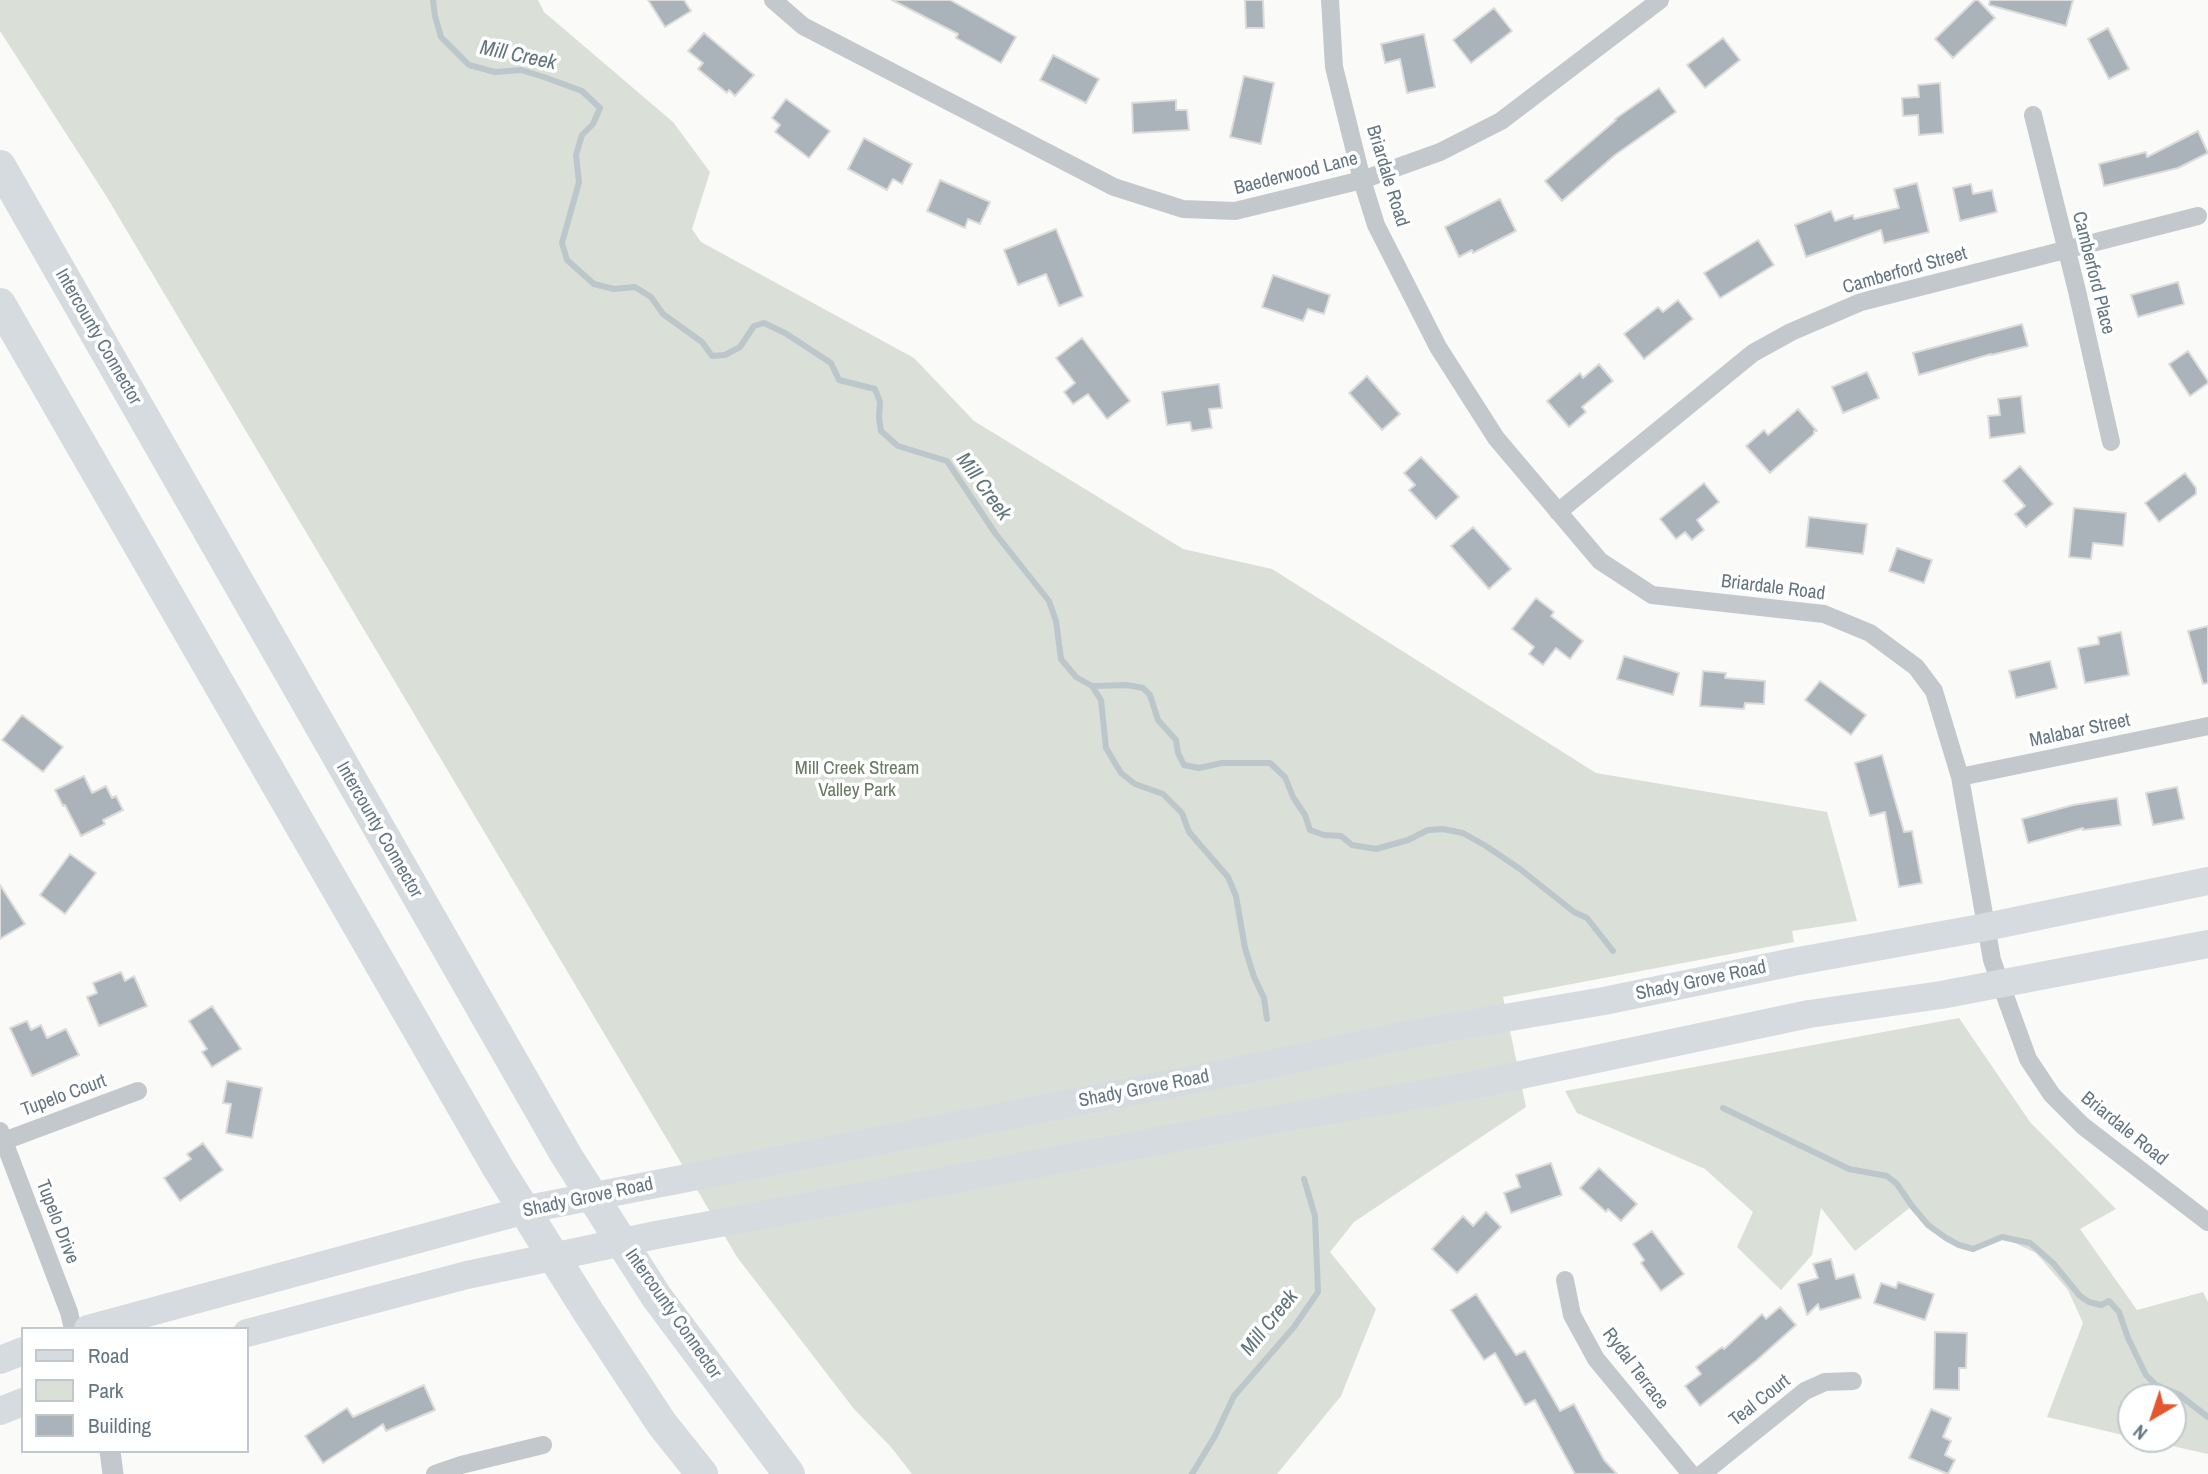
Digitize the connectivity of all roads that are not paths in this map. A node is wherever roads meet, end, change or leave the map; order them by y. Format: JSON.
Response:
{"nodes":[{"id":1,"x":773,"y":0,"type":"edge"},
{"id":2,"x":1330,"y":0,"type":"edge"},
{"id":3,"x":1660,"y":0,"type":"edge"},
{"id":4,"x":2032,"y":115,"type":"dead end"},
{"id":5,"x":0,"y":166,"type":"edge"},
{"id":6,"x":1362,"y":180,"type":"junction"},
{"id":7,"x":2197,"y":216,"type":"dead end"},
{"id":8,"x":2066,"y":249,"type":"junction"},
{"id":9,"x":0,"y":304,"type":"edge"},
{"id":10,"x":2111,"y":442,"type":"dead end"},
{"id":11,"x":1558,"y":512,"type":"junction"},
{"id":12,"x":2208,"y":726,"type":"edge"},
{"id":13,"x":1961,"y":777,"type":"junction"},
{"id":14,"x":2208,"y":881,"type":"edge"},
{"id":15,"x":1986,"y":927,"type":"junction"},
{"id":16,"x":2208,"y":944,"type":"edge"},
{"id":17,"x":1999,"y":982,"type":"junction"},
{"id":18,"x":138,"y":1091,"type":"dead end"},
{"id":19,"x":2,"y":1136,"type":"edge"},
{"id":20,"x":2208,"y":1222,"type":"edge"},
{"id":21,"x":1565,"y":1280,"type":"dead end"},
{"id":22,"x":72,"y":1327,"type":"edge"},
{"id":23,"x":95,"y":1327,"type":"edge"},
{"id":24,"x":248,"y":1334,"type":"edge"},
{"id":25,"x":21,"y":1352,"type":"edge"},
{"id":26,"x":0,"y":1360,"type":"edge"},
{"id":27,"x":1853,"y":1381,"type":"dead end"},
{"id":28,"x":21,"y":1403,"type":"edge"},
{"id":29,"x":0,"y":1410,"type":"edge"},
{"id":30,"x":543,"y":1445,"type":"dead end"},
{"id":31,"x":110,"y":1453,"type":"edge"},
{"id":32,"x":113,"y":1474,"type":"edge"},
{"id":33,"x":435,"y":1474,"type":"edge"},
{"id":34,"x":702,"y":1474,"type":"edge"},
{"id":35,"x":789,"y":1474,"type":"edge"},
{"id":36,"x":1691,"y":1474,"type":"edge"},
{"id":37,"x":1702,"y":1474,"type":"edge"}],
"edges":[{"from":1,"to":6,"type":"street","name":"Baederwood Lane"},
{"from":2,"to":6,"type":"street","name":"Briardale Road"},
{"from":3,"to":6,"type":"street","name":"Baederwood Lane"},
{"from":4,"to":8,"type":"street","name":"Camberford Place"},
{"from":5,"to":35,"type":"highway","name":"Intercounty Connector"},
{"from":6,"to":11,"type":"street","name":"Briardale Road"},
{"from":7,"to":8,"type":"street","name":"Camberford Street"},
{"from":8,"to":10,"type":"street","name":"Camberford Place"},
{"from":8,"to":11,"type":"street","name":"Camberford Street"},
{"from":9,"to":34,"type":"highway"},
{"from":11,"to":13,"type":"street","name":"Briardale Road"},
{"from":12,"to":13,"type":"street","name":"Malabar Street"},
{"from":13,"to":15,"type":"street","name":"Briardale Road"},
{"from":14,"to":15,"type":"main road","name":"Shady Grove Road"},
{"from":15,"to":17,"type":"street","name":"Briardale Road"},
{"from":15,"to":23,"type":"main road","name":"Shady Grove Road"},
{"from":16,"to":17,"type":"main road"},
{"from":17,"to":20,"type":"street","name":"Briardale Road"},
{"from":17,"to":24,"type":"main road"},
{"from":18,"to":19,"type":"street","name":"Tupelo Court"},
{"from":19,"to":22,"type":"street","name":"Tupelo Drive"},
{"from":21,"to":36,"type":"street","name":"Rydal Terrace"},
{"from":25,"to":26,"type":"main road"},
{"from":27,"to":37,"type":"street","name":"Teal Court"},
{"from":28,"to":29,"type":"main road"},
{"from":30,"to":33,"type":"street"},
{"from":31,"to":32,"type":"street"}]}
